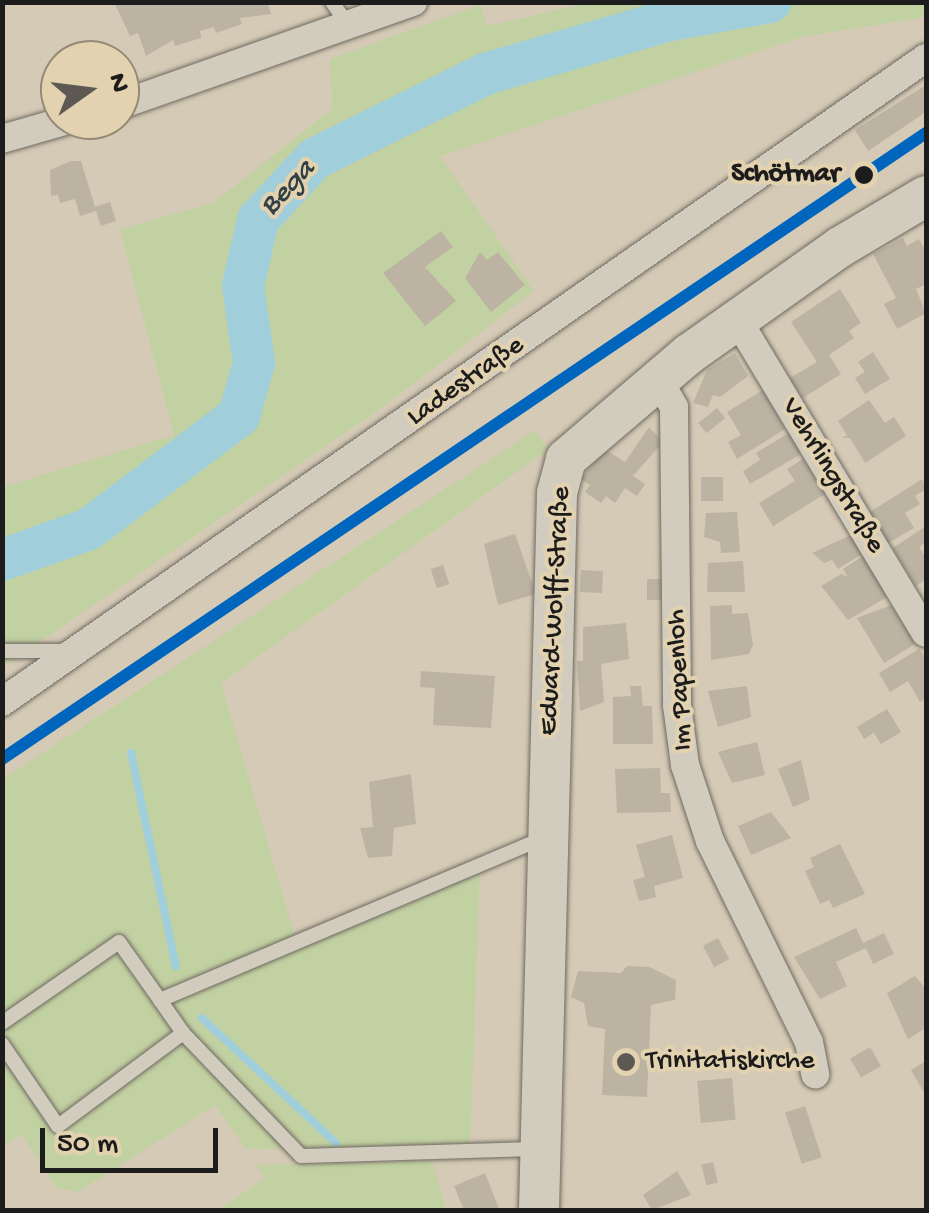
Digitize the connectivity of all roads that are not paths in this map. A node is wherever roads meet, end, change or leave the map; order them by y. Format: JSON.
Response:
{"nodes":[{"id":1,"x":332,"y":2,"type":"edge"},
{"id":2,"x":412,"y":2,"type":"edge"},
{"id":3,"x":350,"y":26,"type":"junction"},
{"id":4,"x":926,"y":58,"type":"edge"},
{"id":5,"x":140,"y":98,"type":"edge"},
{"id":6,"x":40,"y":128,"type":"edge"},
{"id":7,"x":2,"y":139,"type":"edge"},
{"id":8,"x":926,"y":196,"type":"edge"},
{"id":9,"x":738,"y":320,"type":"junction"},
{"id":10,"x":659,"y":381,"type":"junction"},
{"id":11,"x":926,"y":633,"type":"edge"},
{"id":12,"x":76,"y":651,"type":"junction"},
{"id":13,"x":2,"y":652,"type":"edge"},
{"id":14,"x":2,"y":702,"type":"edge"},
{"id":15,"x":546,"y":836,"type":"junction"},
{"id":16,"x":160,"y":1000,"type":"junction"},
{"id":17,"x":2,"y":1023,"type":"edge"},
{"id":18,"x":183,"y":1033,"type":"junction"},
{"id":19,"x":2,"y":1044,"type":"edge"},
{"id":20,"x":815,"y":1074,"type":"dead end"},
{"id":21,"x":538,"y":1149,"type":"junction"},
{"id":22,"x":539,"y":1210,"type":"edge"}],
"edges":[{"from":1,"to":3,"type":"lane"},
{"from":2,"to":3,"type":"street"},
{"from":3,"to":5,"type":"street"},
{"from":4,"to":12,"type":"street","name":"Ladestraße"},
{"from":6,"to":7,"type":"street"},
{"from":8,"to":9,"type":"street","name":"Eduard-Wolff-Straße"},
{"from":9,"to":10,"type":"street","name":"Eduard-Wolff-Straße"},
{"from":9,"to":11,"type":"street","name":"Vehrlingstraße"},
{"from":10,"to":15,"type":"street","name":"Eduard-Wolff-Straße"},
{"from":10,"to":20,"type":"street","name":"Im Papenloh"},
{"from":12,"to":13,"type":"lane"},
{"from":12,"to":14,"type":"street","name":"Ladestraße"},
{"from":15,"to":16,"type":"lane"},
{"from":15,"to":21,"type":"street","name":"Eduard-Wolff-Straße"},
{"from":16,"to":17,"type":"lane"},
{"from":16,"to":18,"type":"lane"},
{"from":18,"to":19,"type":"lane"},
{"from":18,"to":21,"type":"lane"},
{"from":21,"to":22,"type":"street","name":"Eduard-Wolff-Straße"}]}
